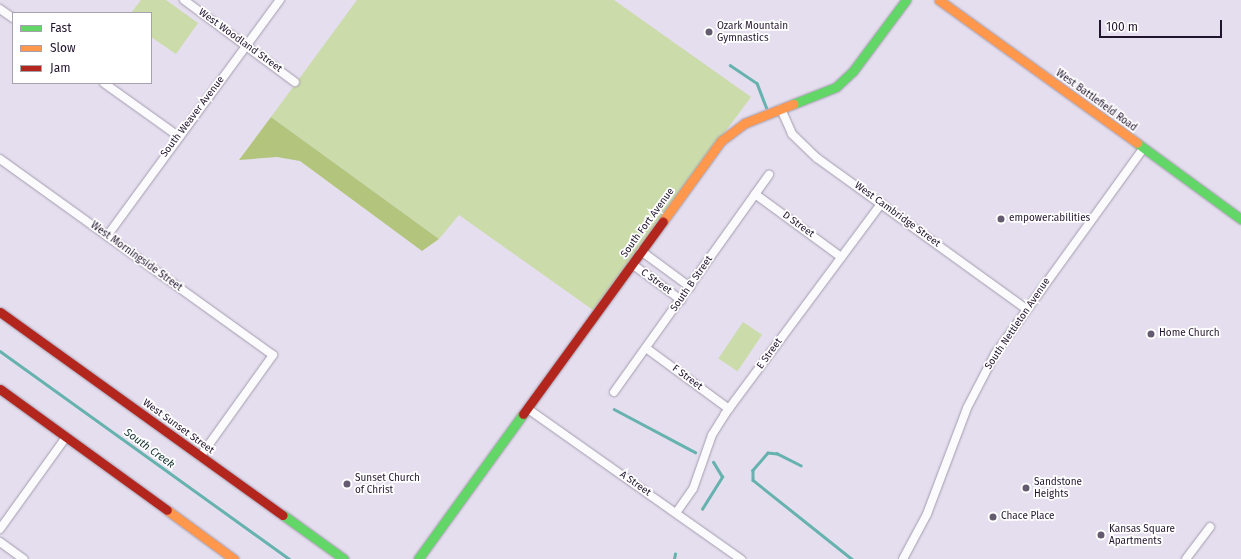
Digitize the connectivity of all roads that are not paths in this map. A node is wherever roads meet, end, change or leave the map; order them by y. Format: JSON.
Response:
{"nodes":[{"id":1,"x":184,"y":0,"type":"edge"},
{"id":2,"x":280,"y":0,"type":"edge"},
{"id":3,"x":906,"y":0,"type":"edge"},
{"id":4,"x":939,"y":0,"type":"edge"},
{"id":5,"x":0,"y":9,"type":"edge"},
{"id":6,"x":12,"y":17,"type":"edge"},
{"id":7,"x":246,"y":46,"type":"junction"},
{"id":8,"x":295,"y":82,"type":"dead end"},
{"id":9,"x":105,"y":84,"type":"edge"},
{"id":10,"x":781,"y":109,"type":"junction"},
{"id":11,"x":178,"y":136,"type":"junction"},
{"id":12,"x":1143,"y":149,"type":"junction"},
{"id":13,"x":0,"y":159,"type":"edge"},
{"id":14,"x":769,"y":175,"type":"dead end"},
{"id":15,"x":755,"y":194,"type":"junction"},
{"id":16,"x":881,"y":204,"type":"junction"},
{"id":17,"x":1241,"y":219,"type":"edge"},
{"id":18,"x":107,"y":236,"type":"junction"},
{"id":19,"x":641,"y":251,"type":"junction"},
{"id":20,"x":842,"y":257,"type":"junction"},
{"id":21,"x":632,"y":264,"type":"junction"},
{"id":22,"x":690,"y":287,"type":"junction"},
{"id":23,"x":681,"y":300,"type":"junction"},
{"id":24,"x":1026,"y":308,"type":"junction"},
{"id":25,"x":0,"y":312,"type":"edge"},
{"id":26,"x":646,"y":348,"type":"junction"},
{"id":27,"x":0,"y":389,"type":"edge"},
{"id":28,"x":614,"y":392,"type":"dead end"},
{"id":29,"x":528,"y":409,"type":"junction"},
{"id":30,"x":729,"y":409,"type":"junction"},
{"id":31,"x":66,"y":437,"type":"junction"},
{"id":32,"x":200,"y":456,"type":"junction"},
{"id":33,"x":454,"y":513,"type":"junction"},
{"id":34,"x":676,"y":513,"type":"junction"},
{"id":35,"x":1210,"y":527,"type":"dead end"},
{"id":36,"x":0,"y":529,"type":"edge"},
{"id":37,"x":0,"y":542,"type":"edge"},
{"id":38,"x":23,"y":559,"type":"edge"},
{"id":39,"x":234,"y":559,"type":"edge"},
{"id":40,"x":344,"y":559,"type":"edge"},
{"id":41,"x":418,"y":559,"type":"edge"},
{"id":42,"x":428,"y":559,"type":"edge"},
{"id":43,"x":741,"y":559,"type":"edge"},
{"id":44,"x":903,"y":559,"type":"edge"},
{"id":45,"x":1186,"y":559,"type":"edge"}],
"edges":[{"from":1,"to":7,"type":"street","name":"West Woodland Street"},
{"from":2,"to":7,"type":"street","name":"South Weaver Avenue"},
{"from":3,"to":10,"type":"main road","name":"South Fort Avenue"},
{"from":4,"to":12,"type":"main road","name":"West Battlefield Road"},
{"from":5,"to":6,"type":"street"},
{"from":7,"to":8,"type":"street","name":"West Woodland Street"},
{"from":7,"to":11,"type":"street","name":"South Weaver Avenue"},
{"from":9,"to":11,"type":"street"},
{"from":10,"to":16,"type":"street","name":"West Cambridge Street"},
{"from":10,"to":19,"type":"main road","name":"South Fort Avenue"},
{"from":11,"to":18,"type":"street","name":"South Weaver Avenue"},
{"from":12,"to":17,"type":"main road","name":"West Battlefield Road"},
{"from":12,"to":24,"type":"street","name":"South Nettleton Avenue"},
{"from":13,"to":18,"type":"street","name":"West Morningside Street"},
{"from":14,"to":15,"type":"street","name":"South B Street"},
{"from":15,"to":20,"type":"street","name":"D Street"},
{"from":15,"to":22,"type":"street","name":"South B Street"},
{"from":16,"to":20,"type":"street","name":"E Street"},
{"from":16,"to":24,"type":"street","name":"West Cambridge Street"},
{"from":18,"to":32,"type":"street","name":"West Morningside Street"},
{"from":19,"to":21,"type":"main road","name":"South Fort Avenue"},
{"from":19,"to":22,"type":"street","name":"C Street"},
{"from":20,"to":30,"type":"street","name":"E Street"},
{"from":21,"to":23,"type":"street","name":"C Street"},
{"from":21,"to":29,"type":"main road","name":"South Fort Avenue"},
{"from":22,"to":23,"type":"street","name":"South B Street"},
{"from":23,"to":26,"type":"street","name":"South B Street"},
{"from":24,"to":44,"type":"street","name":"South Nettleton Avenue"},
{"from":25,"to":32,"type":"main road","name":"West Sunset Street"},
{"from":26,"to":28,"type":"street","name":"South B Street"},
{"from":26,"to":30,"type":"street","name":"F Street"},
{"from":27,"to":31,"type":"main road"},
{"from":29,"to":33,"type":"main road","name":"South Fort Avenue"},
{"from":29,"to":34,"type":"street","name":"A Street"},
{"from":30,"to":34,"type":"street","name":"E Street"},
{"from":31,"to":36,"type":"street"},
{"from":31,"to":39,"type":"main road"},
{"from":32,"to":40,"type":"main road","name":"West Sunset Street"},
{"from":33,"to":41,"type":"main road","name":"South Fort Avenue"},
{"from":33,"to":42,"type":"main road","name":"South Fort Avenue"},
{"from":34,"to":43,"type":"street","name":"A Street"},
{"from":35,"to":45,"type":"street"},
{"from":37,"to":38,"type":"street"}]}
